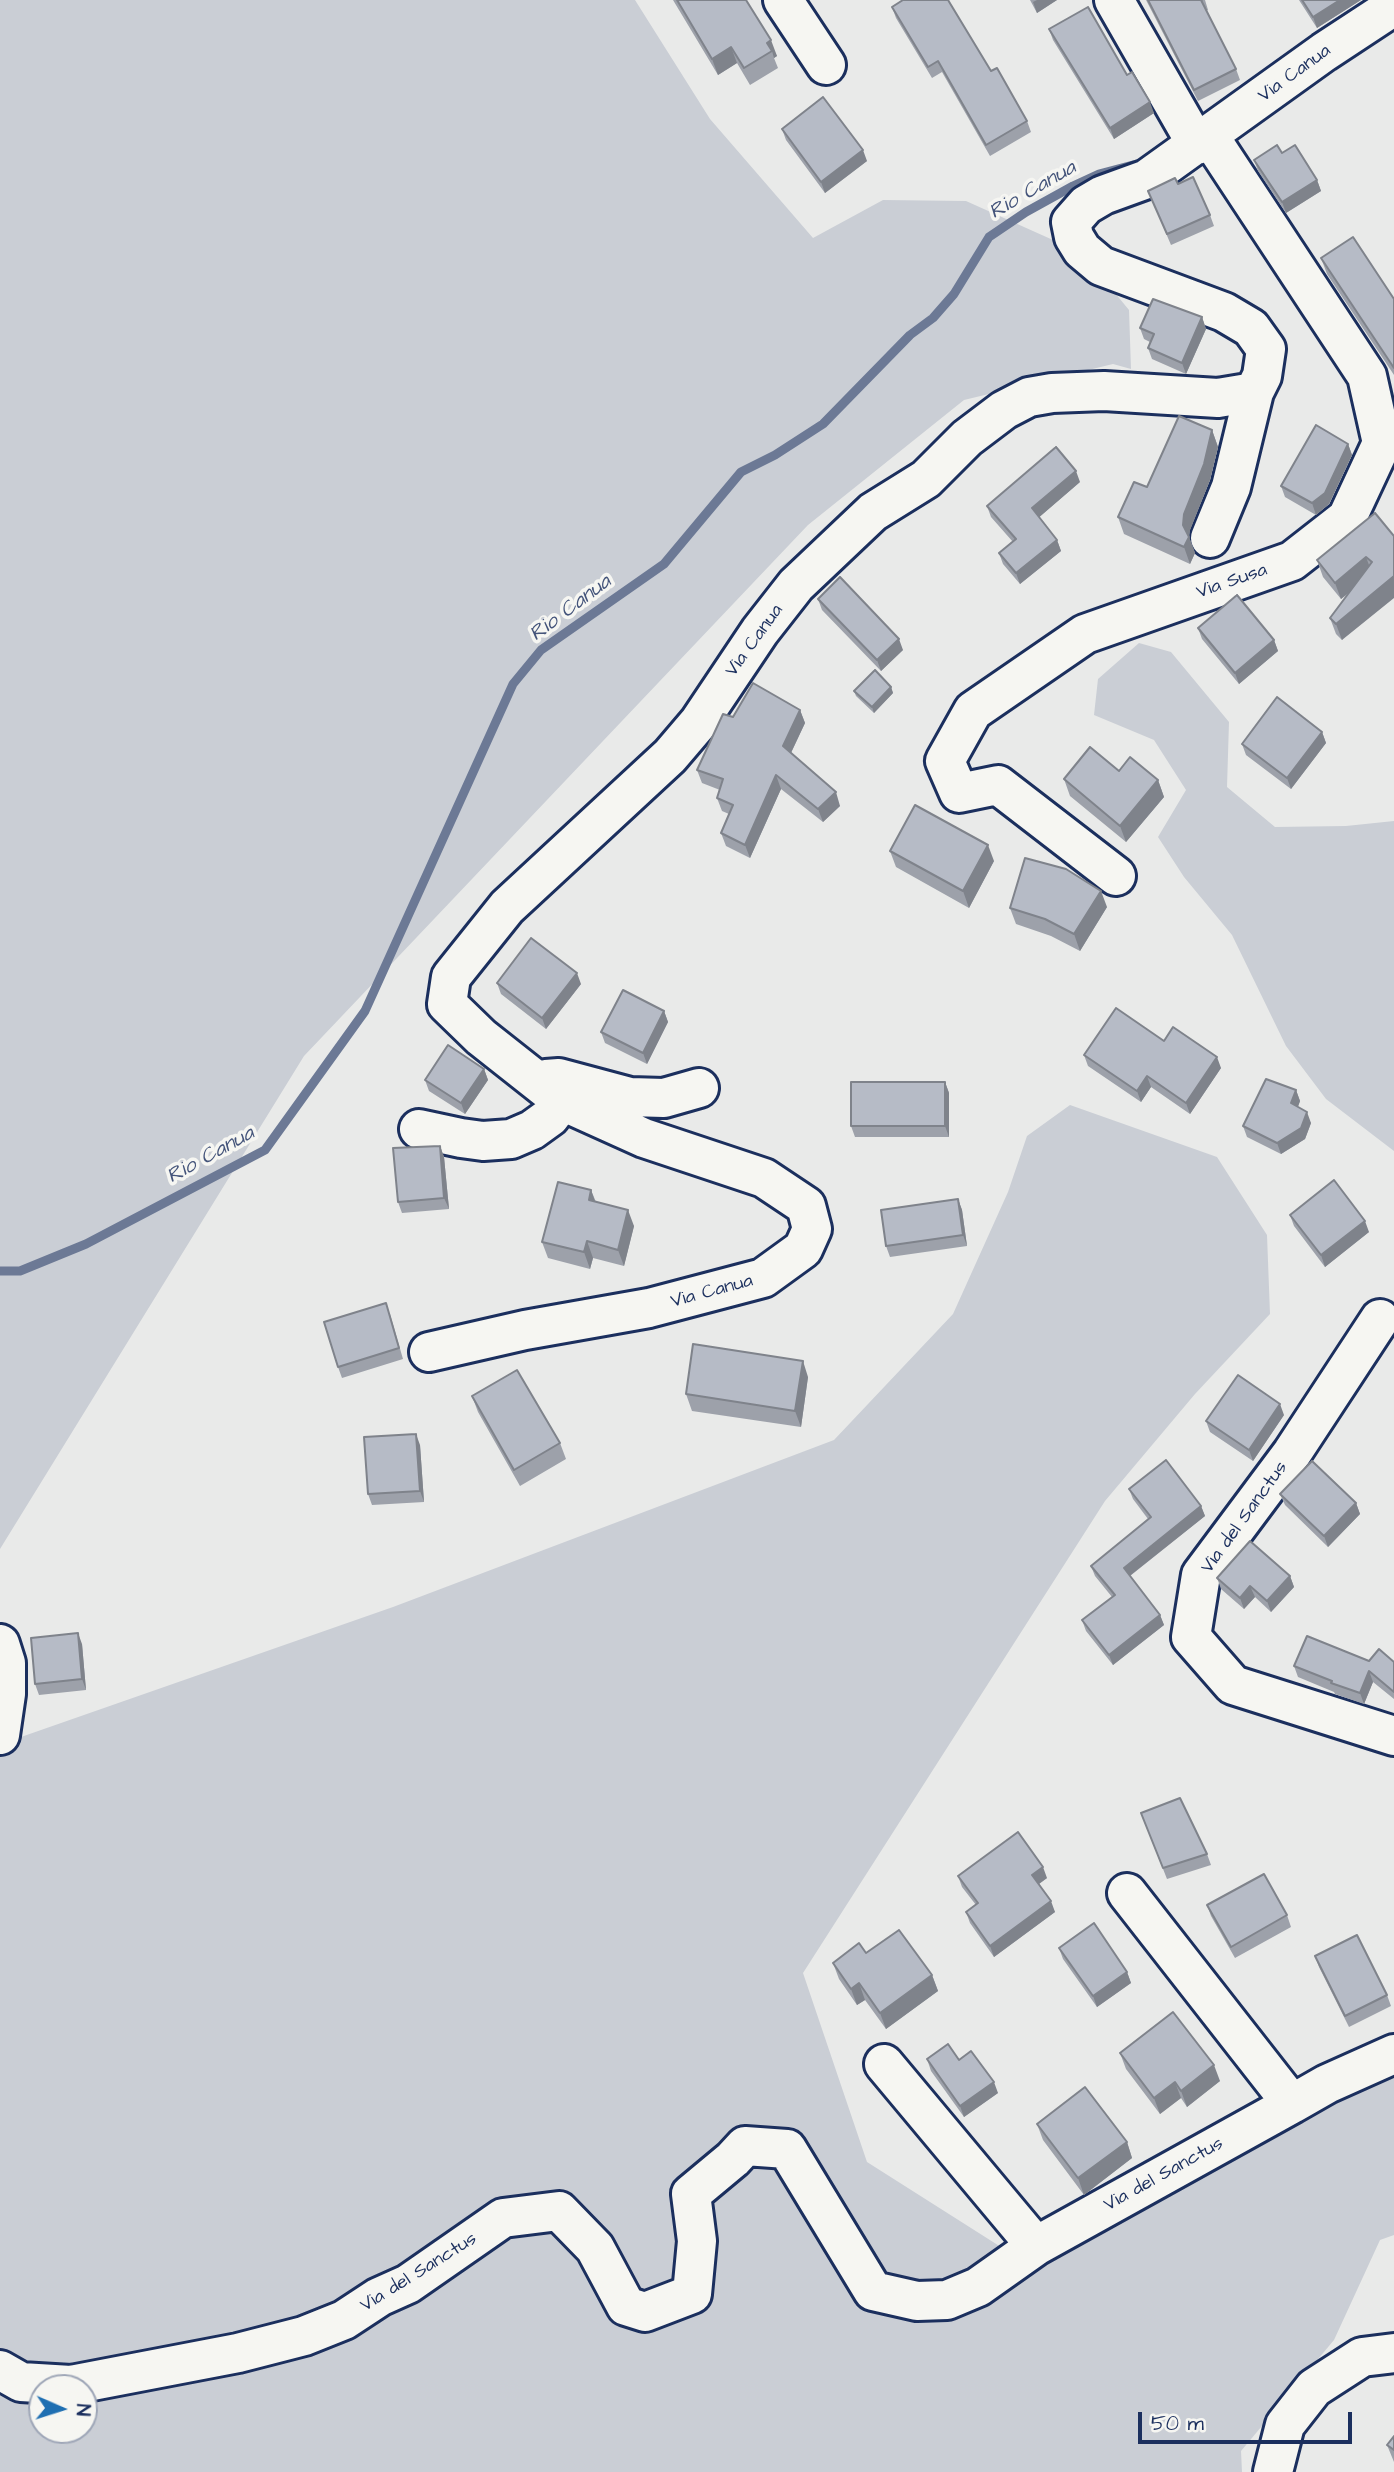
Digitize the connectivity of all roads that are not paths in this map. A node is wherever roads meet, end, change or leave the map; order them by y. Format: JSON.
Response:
{"nodes":[{"id":1,"x":783,"y":0,"type":"edge"},
{"id":2,"x":1114,"y":0,"type":"edge"},
{"id":3,"x":1394,"y":6,"type":"edge"},
{"id":4,"x":826,"y":65,"type":"dead end"},
{"id":5,"x":1203,"y":140,"type":"junction"},
{"id":6,"x":1254,"y":392,"type":"junction"},
{"id":7,"x":1210,"y":538,"type":"dead end"},
{"id":8,"x":1116,"y":876,"type":"dead end"},
{"id":9,"x":699,"y":1088,"type":"dead end"},
{"id":10,"x":548,"y":1090,"type":"junction"},
{"id":11,"x":419,"y":1129,"type":"dead end"},
{"id":12,"x":1380,"y":1319,"type":"dead end"},
{"id":13,"x":429,"y":1352,"type":"dead end"},
{"id":14,"x":0,"y":1644,"type":"edge"},
{"id":15,"x":0,"y":1735,"type":"edge"},
{"id":16,"x":1394,"y":1736,"type":"edge"},
{"id":17,"x":1127,"y":1893,"type":"dead end"},
{"id":18,"x":1394,"y":2054,"type":"edge"},
{"id":19,"x":884,"y":2064,"type":"dead end"},
{"id":20,"x":1292,"y":2104,"type":"junction"},
{"id":21,"x":1036,"y":2246,"type":"junction"},
{"id":22,"x":1394,"y":2353,"type":"edge"},
{"id":23,"x":0,"y":2370,"type":"edge"},
{"id":24,"x":1273,"y":2472,"type":"edge"}],
"edges":[{"from":1,"to":4,"type":"street"},
{"from":2,"to":5,"type":"street"},
{"from":3,"to":5,"type":"street","name":"Via Canua"},
{"from":5,"to":6,"type":"street","name":"Via Canua"},
{"from":5,"to":8,"type":"street","name":"Via Susa"},
{"from":6,"to":7,"type":"street","name":"Via Canua"},
{"from":6,"to":10,"type":"street","name":"Via Canua"},
{"from":9,"to":10,"type":"street"},
{"from":10,"to":11,"type":"street"},
{"from":10,"to":13,"type":"street","name":"Via Canua"},
{"from":12,"to":16,"type":"street","name":"Via del Sanctus"},
{"from":14,"to":15,"type":"street"},
{"from":17,"to":20,"type":"street"},
{"from":18,"to":20,"type":"street","name":"Via del Sanctus"},
{"from":19,"to":21,"type":"street"},
{"from":20,"to":21,"type":"street","name":"Via del Sanctus"},
{"from":21,"to":23,"type":"street","name":"Via del Sanctus"},
{"from":22,"to":24,"type":"street"}]}
